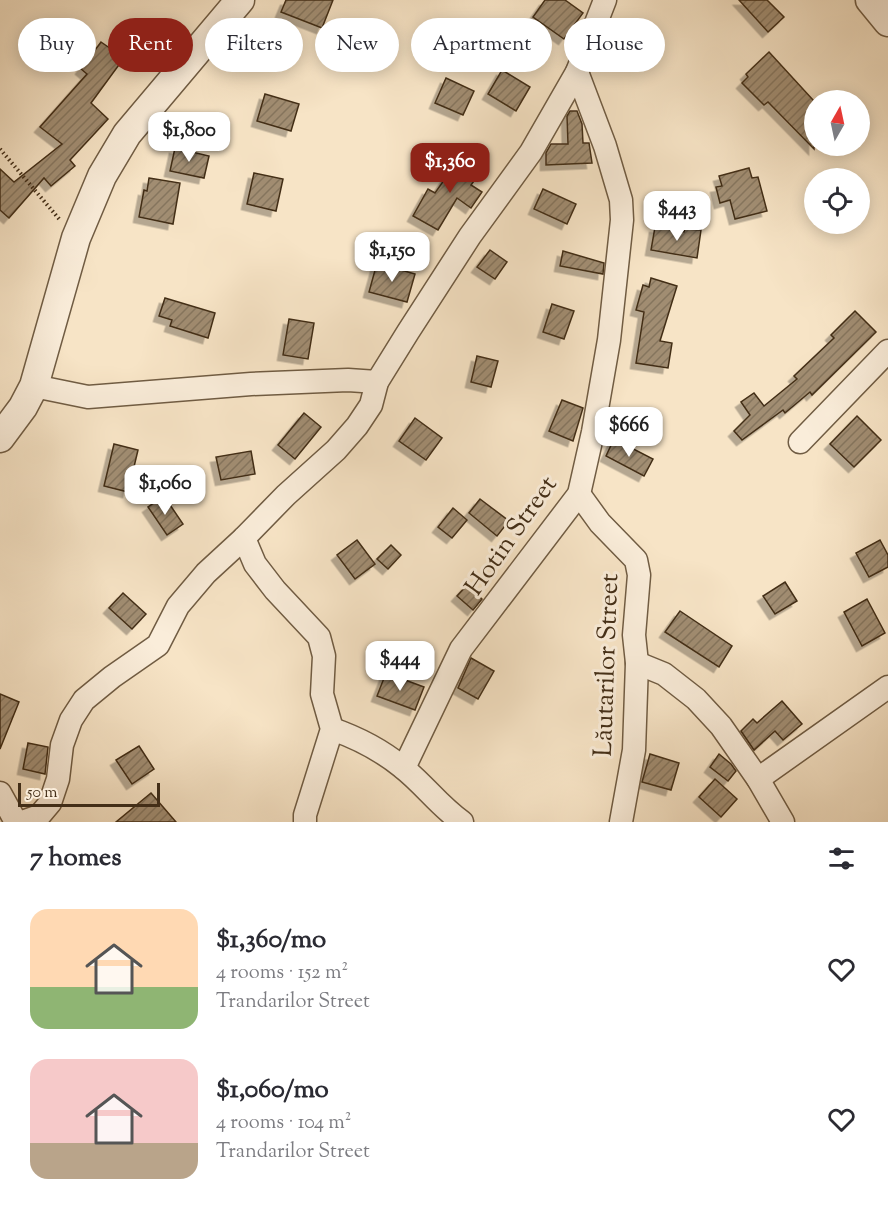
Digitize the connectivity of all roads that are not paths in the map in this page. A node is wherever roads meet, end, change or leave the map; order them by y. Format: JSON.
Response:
{"nodes":[{"id":1,"x":240,"y":0,"type":"edge"},
{"id":2,"x":604,"y":0,"type":"edge"},
{"id":3,"x":870,"y":0,"type":"edge"},
{"id":4,"x":597,"y":18,"type":"edge"},
{"id":5,"x":888,"y":22,"type":"edge"},
{"id":6,"x":577,"y":72,"type":"joint"},
{"id":7,"x":888,"y":351,"type":"edge"},
{"id":8,"x":377,"y":382,"type":"junction"},
{"id":9,"x":34,"y":386,"type":"junction"},
{"id":10,"x":0,"y":438,"type":"edge"},
{"id":11,"x":800,"y":442,"type":"dead end"},
{"id":12,"x":579,"y":494,"type":"junction"},
{"id":13,"x":244,"y":538,"type":"junction"},
{"id":14,"x":637,"y":663,"type":"junction"},
{"id":15,"x":888,"y":687,"type":"edge"},
{"id":16,"x":332,"y":729,"type":"junction"},
{"id":17,"x":404,"y":768,"type":"junction"},
{"id":18,"x":758,"y":779,"type":"junction"},
{"id":19,"x":0,"y":794,"type":"edge"},
{"id":20,"x":16,"y":822,"type":"edge"},
{"id":21,"x":22,"y":822,"type":"edge"},
{"id":22,"x":305,"y":822,"type":"edge"},
{"id":23,"x":462,"y":822,"type":"edge"},
{"id":24,"x":621,"y":822,"type":"edge"},
{"id":25,"x":783,"y":822,"type":"edge"}],
"edges":[{"from":1,"to":9,"type":"street"},
{"from":2,"to":4,"type":"street"},
{"from":3,"to":5,"type":"street"},
{"from":6,"to":8,"type":"street"},
{"from":6,"to":12,"type":"street","name":"Hotin Street"},
{"from":7,"to":11,"type":"street"},
{"from":8,"to":9,"type":"street"},
{"from":8,"to":13,"type":"street"},
{"from":9,"to":10,"type":"street"},
{"from":12,"to":14,"type":"street","name":"Lăutarilor Street"},
{"from":12,"to":17,"type":"street","name":"Hotin Street"},
{"from":13,"to":16,"type":"street"},
{"from":13,"to":21,"type":"street"},
{"from":14,"to":18,"type":"street"},
{"from":14,"to":24,"type":"street","name":"Lăutarilor Street"},
{"from":15,"to":18,"type":"street"},
{"from":16,"to":17,"type":"street"},
{"from":16,"to":22,"type":"street"},
{"from":17,"to":23,"type":"street"},
{"from":18,"to":25,"type":"street"},
{"from":19,"to":20,"type":"street"}]}
